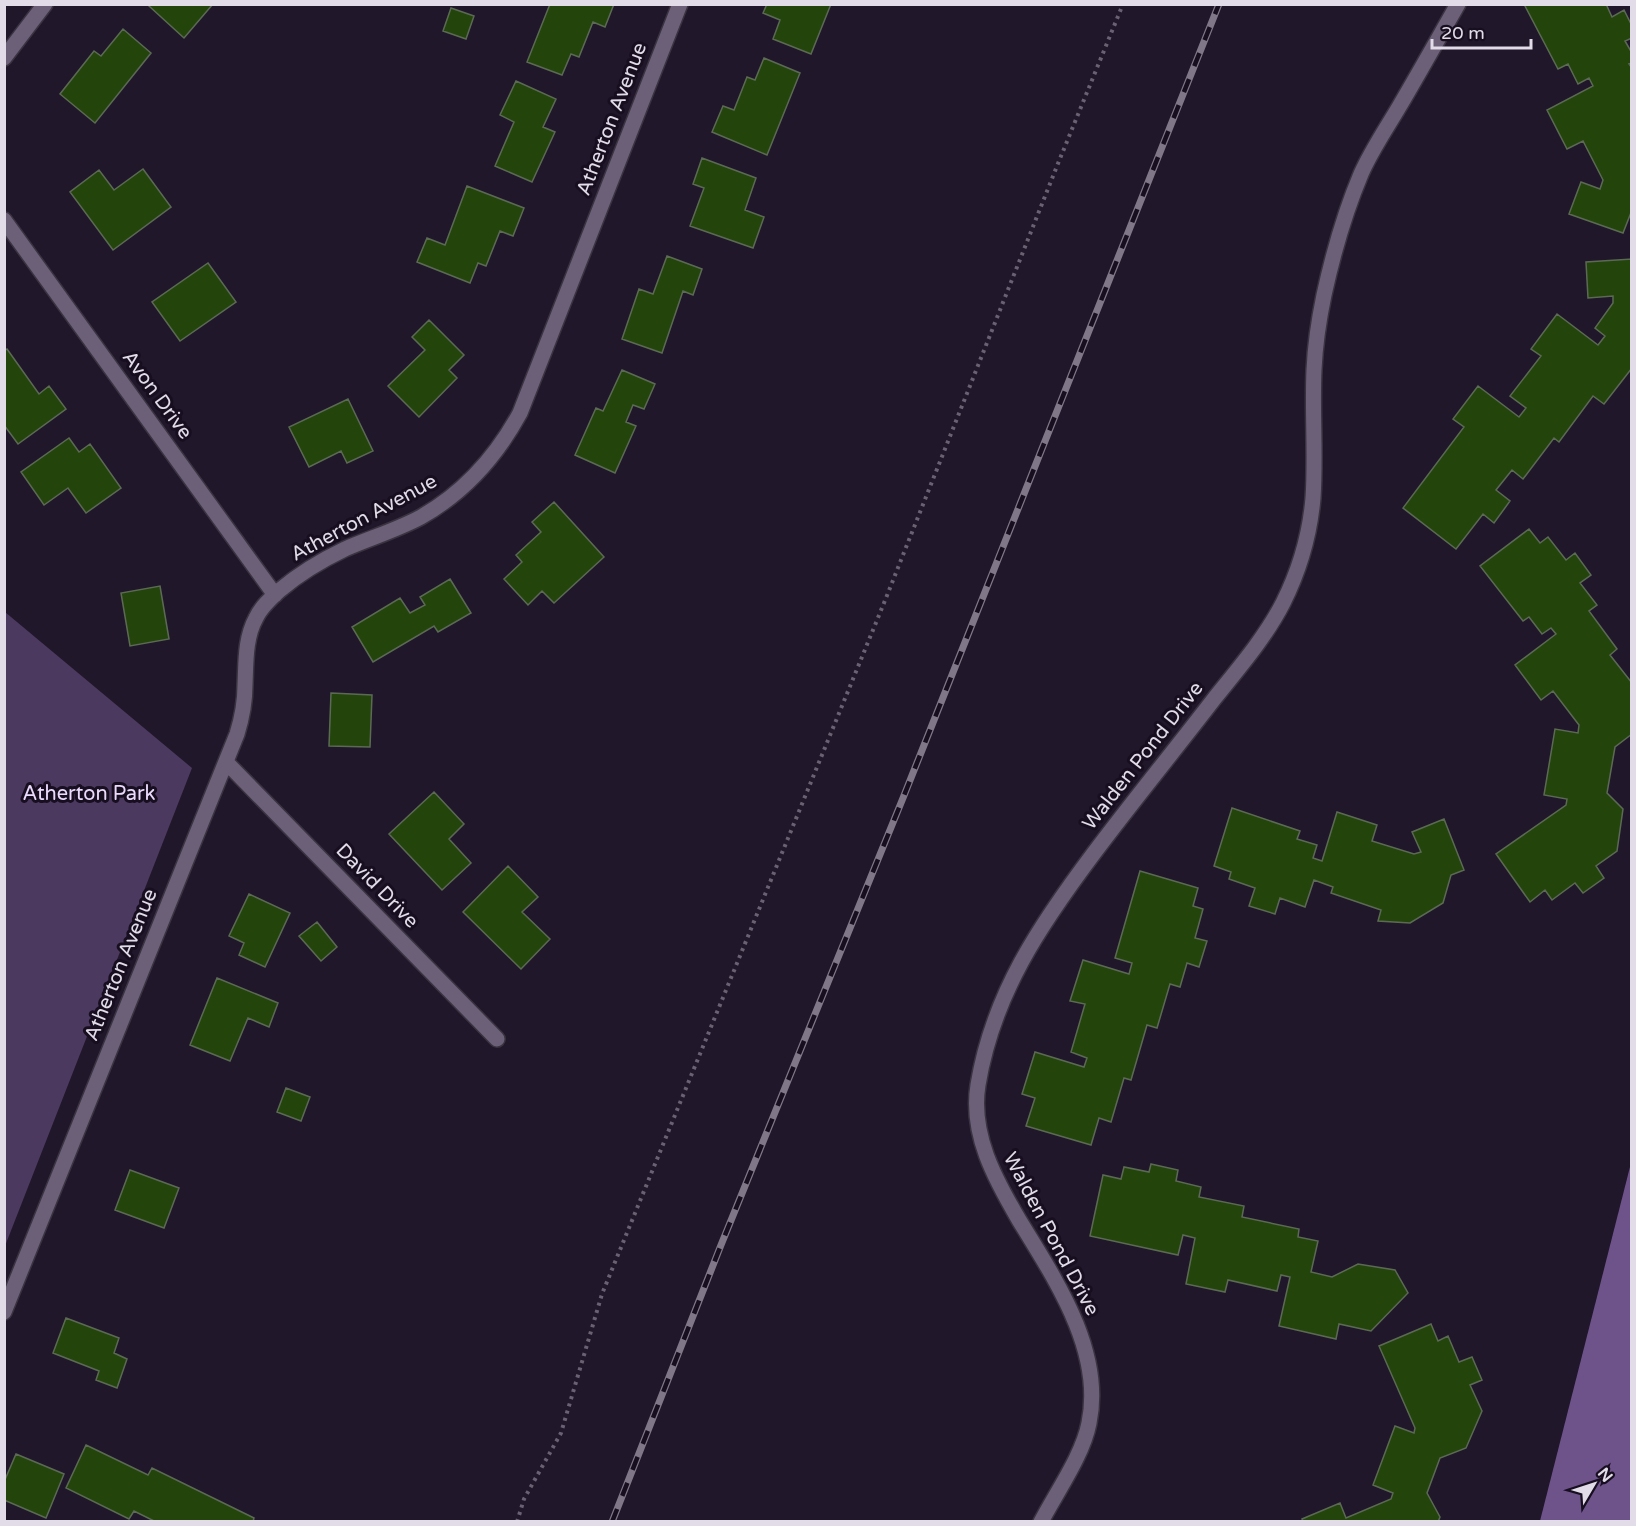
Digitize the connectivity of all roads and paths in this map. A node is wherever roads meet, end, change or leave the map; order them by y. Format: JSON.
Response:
{"nodes":[{"id":1,"x":45,"y":4,"type":"edge"},
{"id":2,"x":680,"y":4,"type":"edge"},
{"id":3,"x":1124,"y":4,"type":"edge"},
{"id":4,"x":1458,"y":4,"type":"edge"},
{"id":5,"x":4,"y":58,"type":"edge"},
{"id":6,"x":4,"y":220,"type":"edge"},
{"id":7,"x":275,"y":595,"type":"junction"},
{"id":8,"x":226,"y":762,"type":"junction"},
{"id":9,"x":497,"y":1040,"type":"dead end"},
{"id":10,"x":4,"y":1312,"type":"edge"},
{"id":11,"x":517,"y":1521,"type":"edge"},
{"id":12,"x":1041,"y":1521,"type":"edge"}],
"edges":[{"from":1,"to":5,"type":"street"},
{"from":2,"to":7,"type":"street","name":"Atherton Avenue"},
{"from":3,"to":11,"type":"path"},
{"from":4,"to":12,"type":"street","name":"Walden Pond Drive"},
{"from":6,"to":7,"type":"street","name":"Avon Drive"},
{"from":7,"to":8,"type":"street","name":"Atherton Avenue"},
{"from":8,"to":9,"type":"street","name":"David Drive"},
{"from":8,"to":10,"type":"street","name":"Atherton Avenue"}]}
